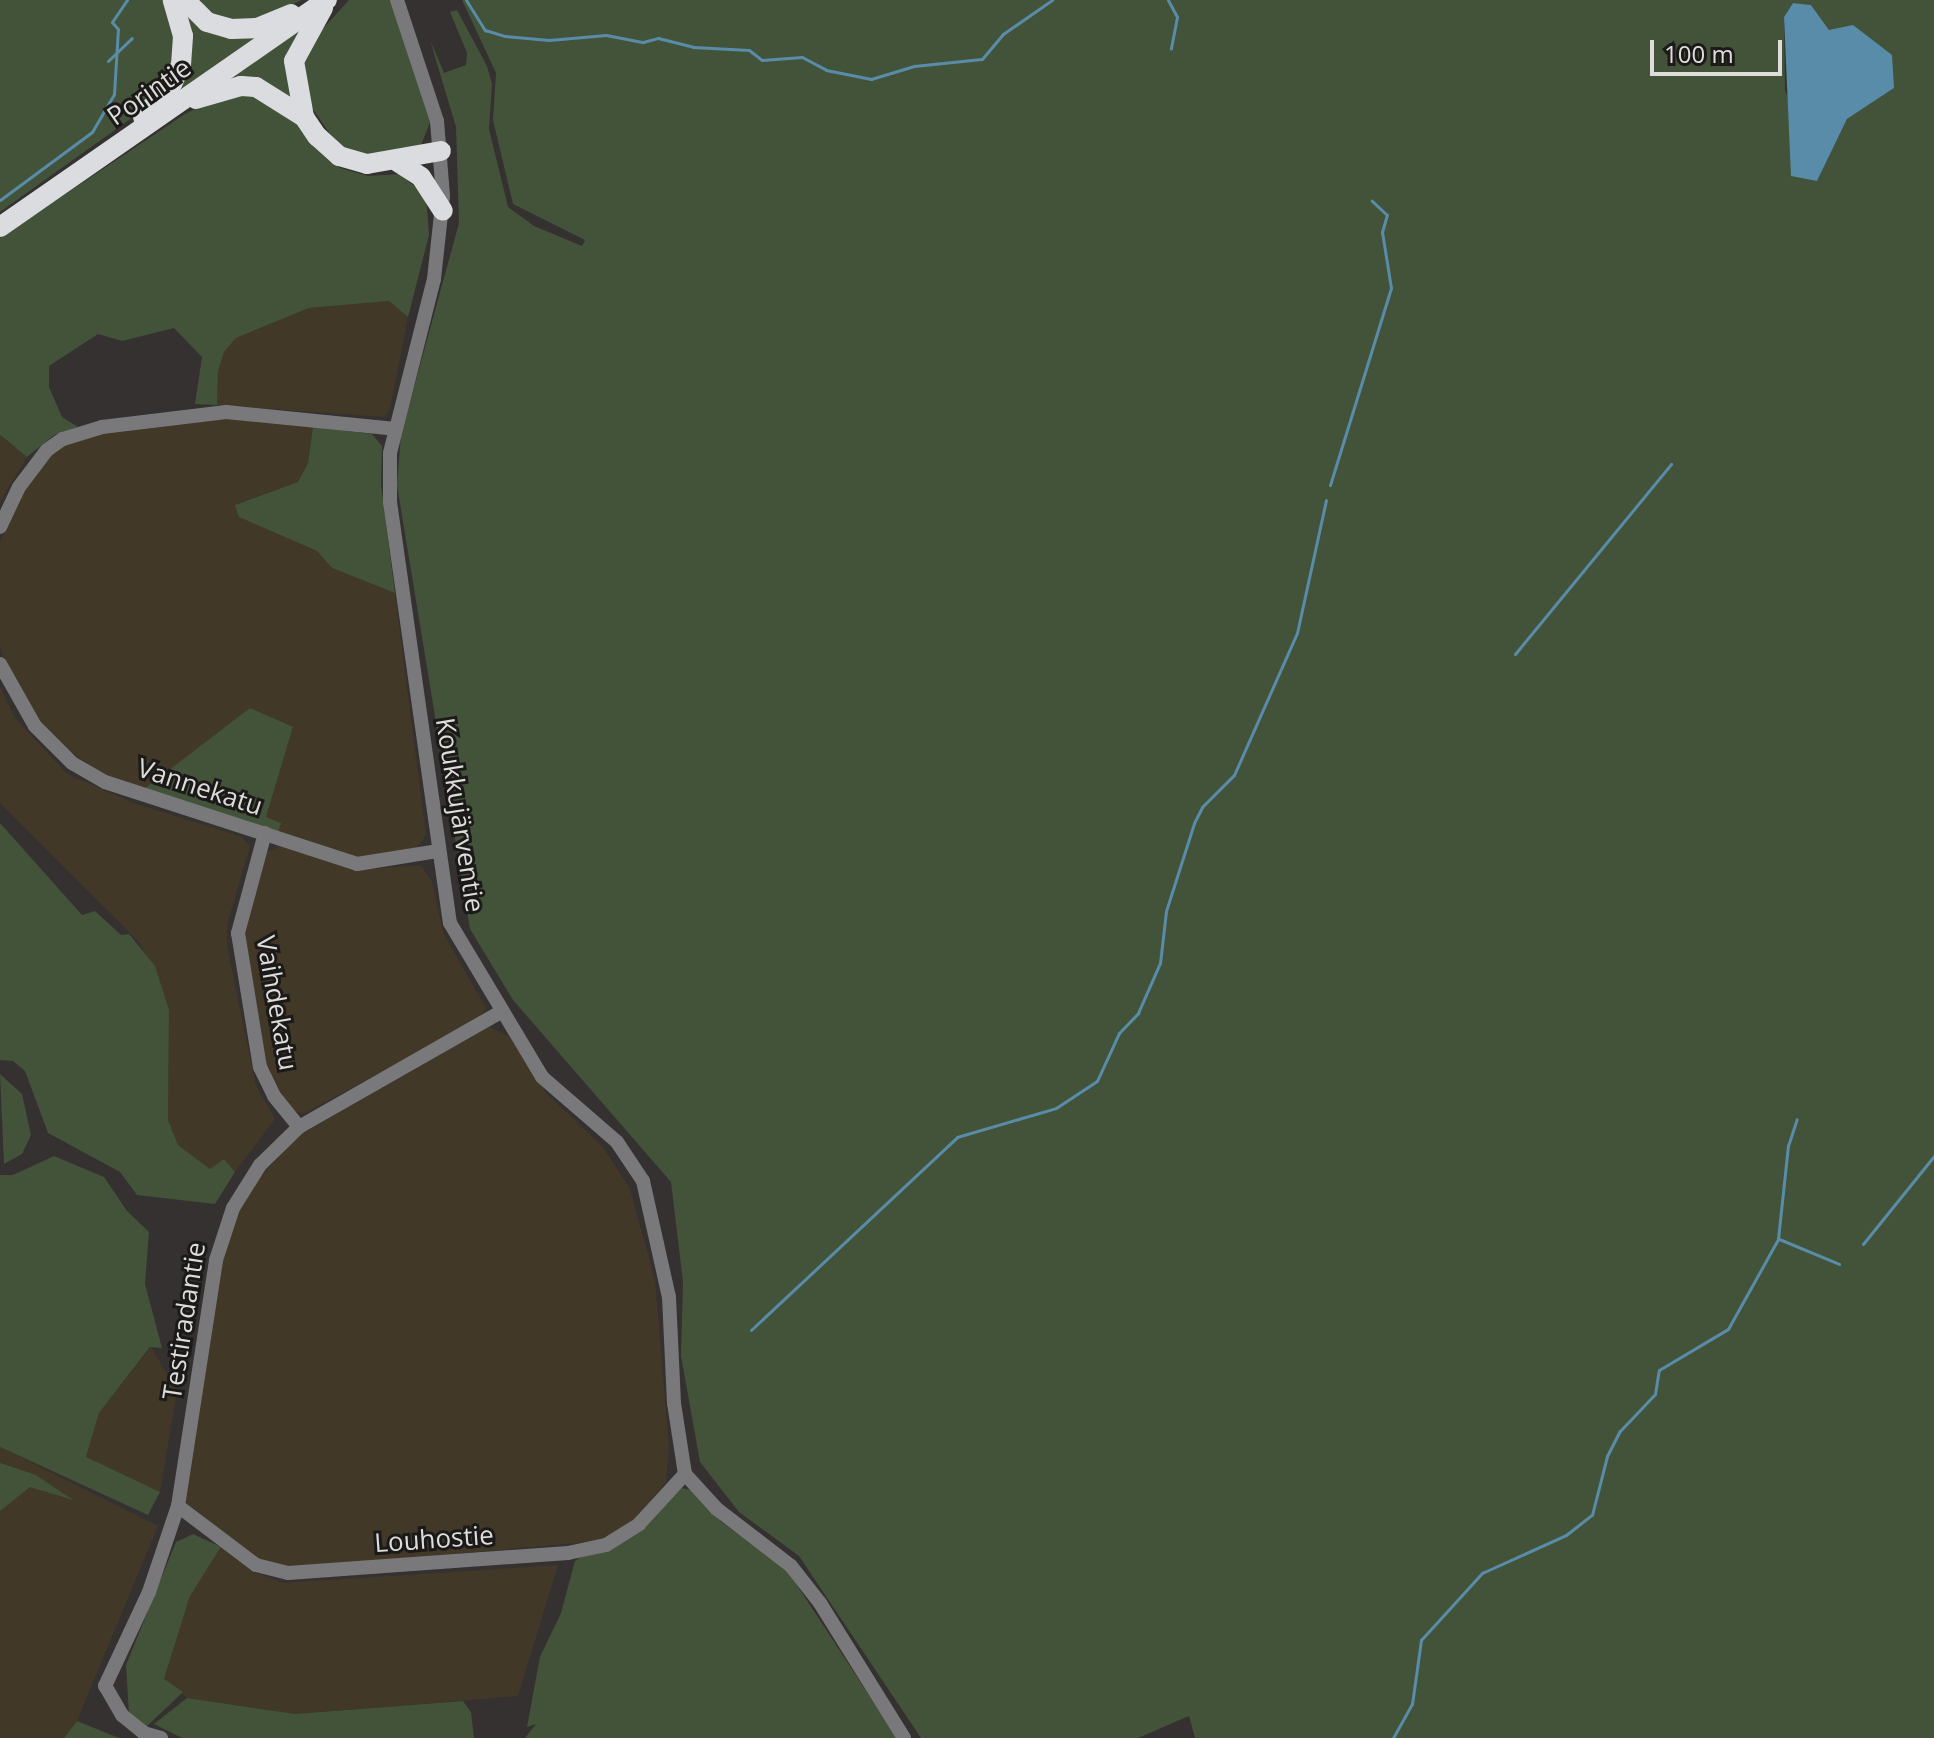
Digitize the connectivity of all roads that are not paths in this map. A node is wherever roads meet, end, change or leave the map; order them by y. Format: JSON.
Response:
{"nodes":[{"id":1,"x":173,"y":0,"type":"edge"},
{"id":2,"x":185,"y":0,"type":"edge"},
{"id":3,"x":327,"y":0,"type":"edge"},
{"id":4,"x":397,"y":0,"type":"edge"},
{"id":5,"x":173,"y":107,"type":"junction"},
{"id":6,"x":304,"y":117,"type":"junction"},
{"id":7,"x":125,"y":141,"type":"junction"},
{"id":8,"x":441,"y":151,"type":"junction"},
{"id":9,"x":398,"y":162,"type":"junction"},
{"id":10,"x":443,"y":211,"type":"junction"},
{"id":11,"x":0,"y":227,"type":"edge"},
{"id":12,"x":395,"y":429,"type":"junction"},
{"id":13,"x":0,"y":527,"type":"edge"},
{"id":14,"x":0,"y":664,"type":"edge"},
{"id":15,"x":265,"y":833,"type":"junction"},
{"id":16,"x":437,"y":851,"type":"junction"},
{"id":17,"x":501,"y":1012,"type":"junction"},
{"id":18,"x":299,"y":1127,"type":"junction"},
{"id":19,"x":685,"y":1474,"type":"junction"},
{"id":20,"x":178,"y":1506,"type":"junction"},
{"id":21,"x":161,"y":1738,"type":"edge"},
{"id":22,"x":904,"y":1738,"type":"edge"}],
"edges":[{"from":1,"to":7,"type":"highway"},
{"from":2,"to":3,"type":"highway"},
{"from":3,"to":5,"type":"highway","name":"Porintie"},
{"from":3,"to":6,"type":"highway"},
{"from":4,"to":8,"type":"street","name":"Koukkujärventie"},
{"from":5,"to":6,"type":"highway"},
{"from":5,"to":7,"type":"highway","name":"Porintie"},
{"from":6,"to":9,"type":"highway"},
{"from":7,"to":11,"type":"highway","name":"Porintie"},
{"from":8,"to":9,"type":"highway"},
{"from":8,"to":10,"type":"street","name":"Koukkujärventie"},
{"from":9,"to":10,"type":"highway"},
{"from":10,"to":12,"type":"street","name":"Koukkujärventie"},
{"from":12,"to":13,"type":"street"},
{"from":12,"to":16,"type":"street","name":"Koukkujärventie"},
{"from":14,"to":15,"type":"street","name":"Vannekatu"},
{"from":15,"to":16,"type":"street","name":"Vannekatu"},
{"from":15,"to":18,"type":"street","name":"Vaihdekatu"},
{"from":16,"to":17,"type":"street","name":"Koukkujärventie"},
{"from":17,"to":18,"type":"street","name":"Testiradantie"},
{"from":17,"to":19,"type":"street","name":"Koukkujärventie"},
{"from":18,"to":20,"type":"street","name":"Testiradantie"},
{"from":19,"to":20,"type":"street","name":"Louhostie"},
{"from":19,"to":22,"type":"street"},
{"from":20,"to":21,"type":"street","name":"Testiradantie"}]}
